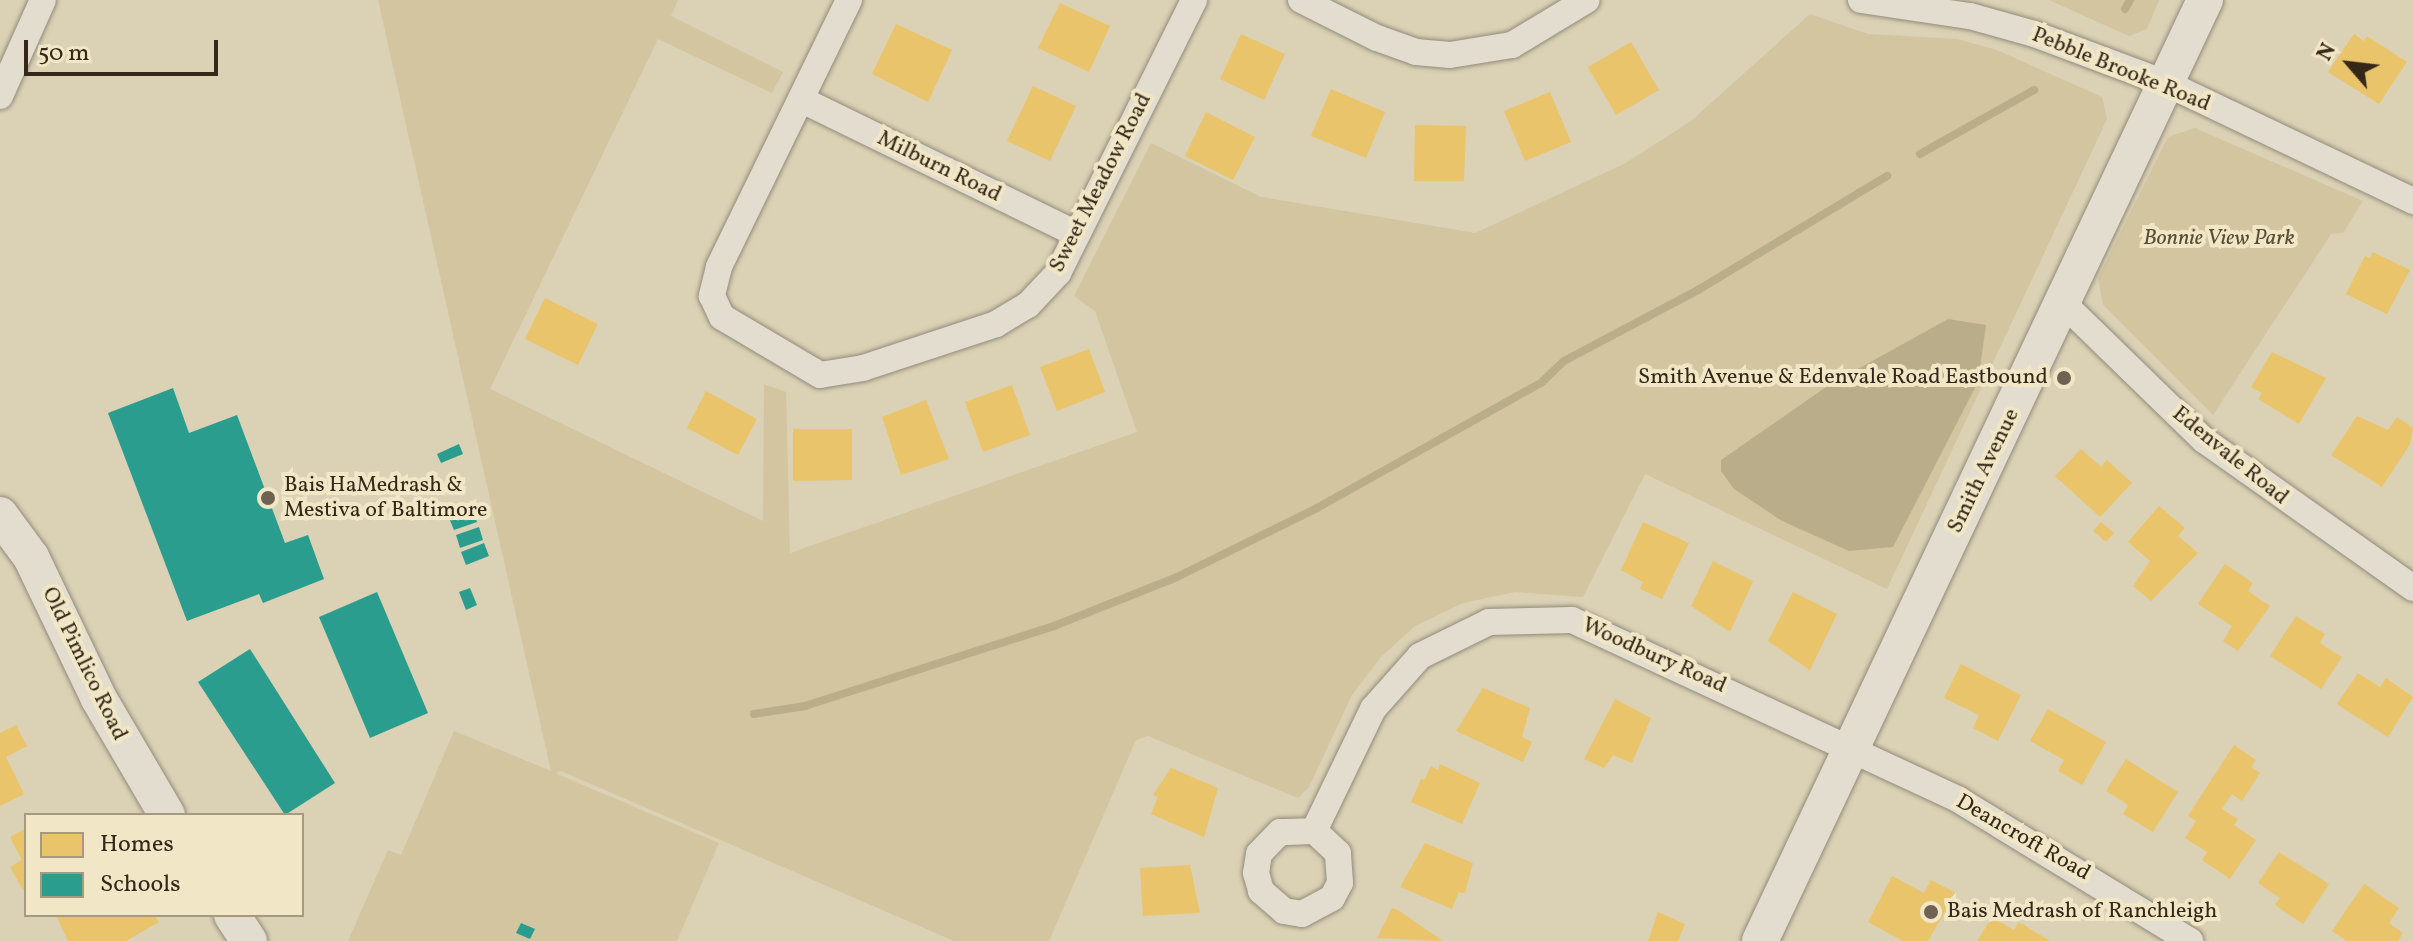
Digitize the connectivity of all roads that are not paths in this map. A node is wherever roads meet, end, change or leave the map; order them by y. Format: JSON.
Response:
{"nodes":[{"id":1,"x":43,"y":0,"type":"edge"},
{"id":2,"x":849,"y":0,"type":"edge"},
{"id":3,"x":1194,"y":0,"type":"edge"},
{"id":4,"x":1301,"y":0,"type":"edge"},
{"id":5,"x":1587,"y":0,"type":"edge"},
{"id":6,"x":1861,"y":0,"type":"edge"},
{"id":7,"x":2205,"y":0,"type":"edge"},
{"id":8,"x":2168,"y":84,"type":"junction"},
{"id":9,"x":0,"y":96,"type":"edge"},
{"id":10,"x":802,"y":100,"type":"junction"},
{"id":11,"x":2413,"y":201,"type":"edge"},
{"id":12,"x":1077,"y":234,"type":"junction"},
{"id":13,"x":2064,"y":304,"type":"junction"},
{"id":14,"x":0,"y":515,"type":"edge"},
{"id":15,"x":2413,"y":588,"type":"edge"},
{"id":16,"x":1851,"y":745,"type":"junction"},
{"id":17,"x":166,"y":813,"type":"edge"},
{"id":18,"x":1314,"y":831,"type":"dead end"},
{"id":19,"x":233,"y":917,"type":"edge"},
{"id":20,"x":249,"y":941,"type":"edge"},
{"id":21,"x":1760,"y":941,"type":"edge"},
{"id":22,"x":2190,"y":941,"type":"edge"}],
"edges":[{"from":1,"to":9,"type":"street"},
{"from":2,"to":10,"type":"street","name":"Sweet Meadow Road"},
{"from":3,"to":12,"type":"street","name":"Sweet Meadow Road"},
{"from":4,"to":5,"type":"street"},
{"from":6,"to":8,"type":"street","name":"Pebble Brooke Road"},
{"from":7,"to":8,"type":"main road","name":"Smith Avenue"},
{"from":8,"to":11,"type":"street","name":"Pebble Brooke Road"},
{"from":8,"to":13,"type":"main road","name":"Smith Avenue"},
{"from":10,"to":12,"type":"street","name":"Milburn Road"},
{"from":10,"to":12,"type":"street","name":"Sweet Meadow Road"},
{"from":13,"to":15,"type":"street","name":"Edenvale Road"},
{"from":13,"to":16,"type":"main road","name":"Smith Avenue"},
{"from":14,"to":17,"type":"main road","name":"Old Pimlico Road"},
{"from":16,"to":18,"type":"street","name":"Woodbury Road"},
{"from":16,"to":21,"type":"main road","name":"Smith Avenue"},
{"from":16,"to":22,"type":"street","name":"Deancroft Road"},
{"from":19,"to":20,"type":"main road"}]}
